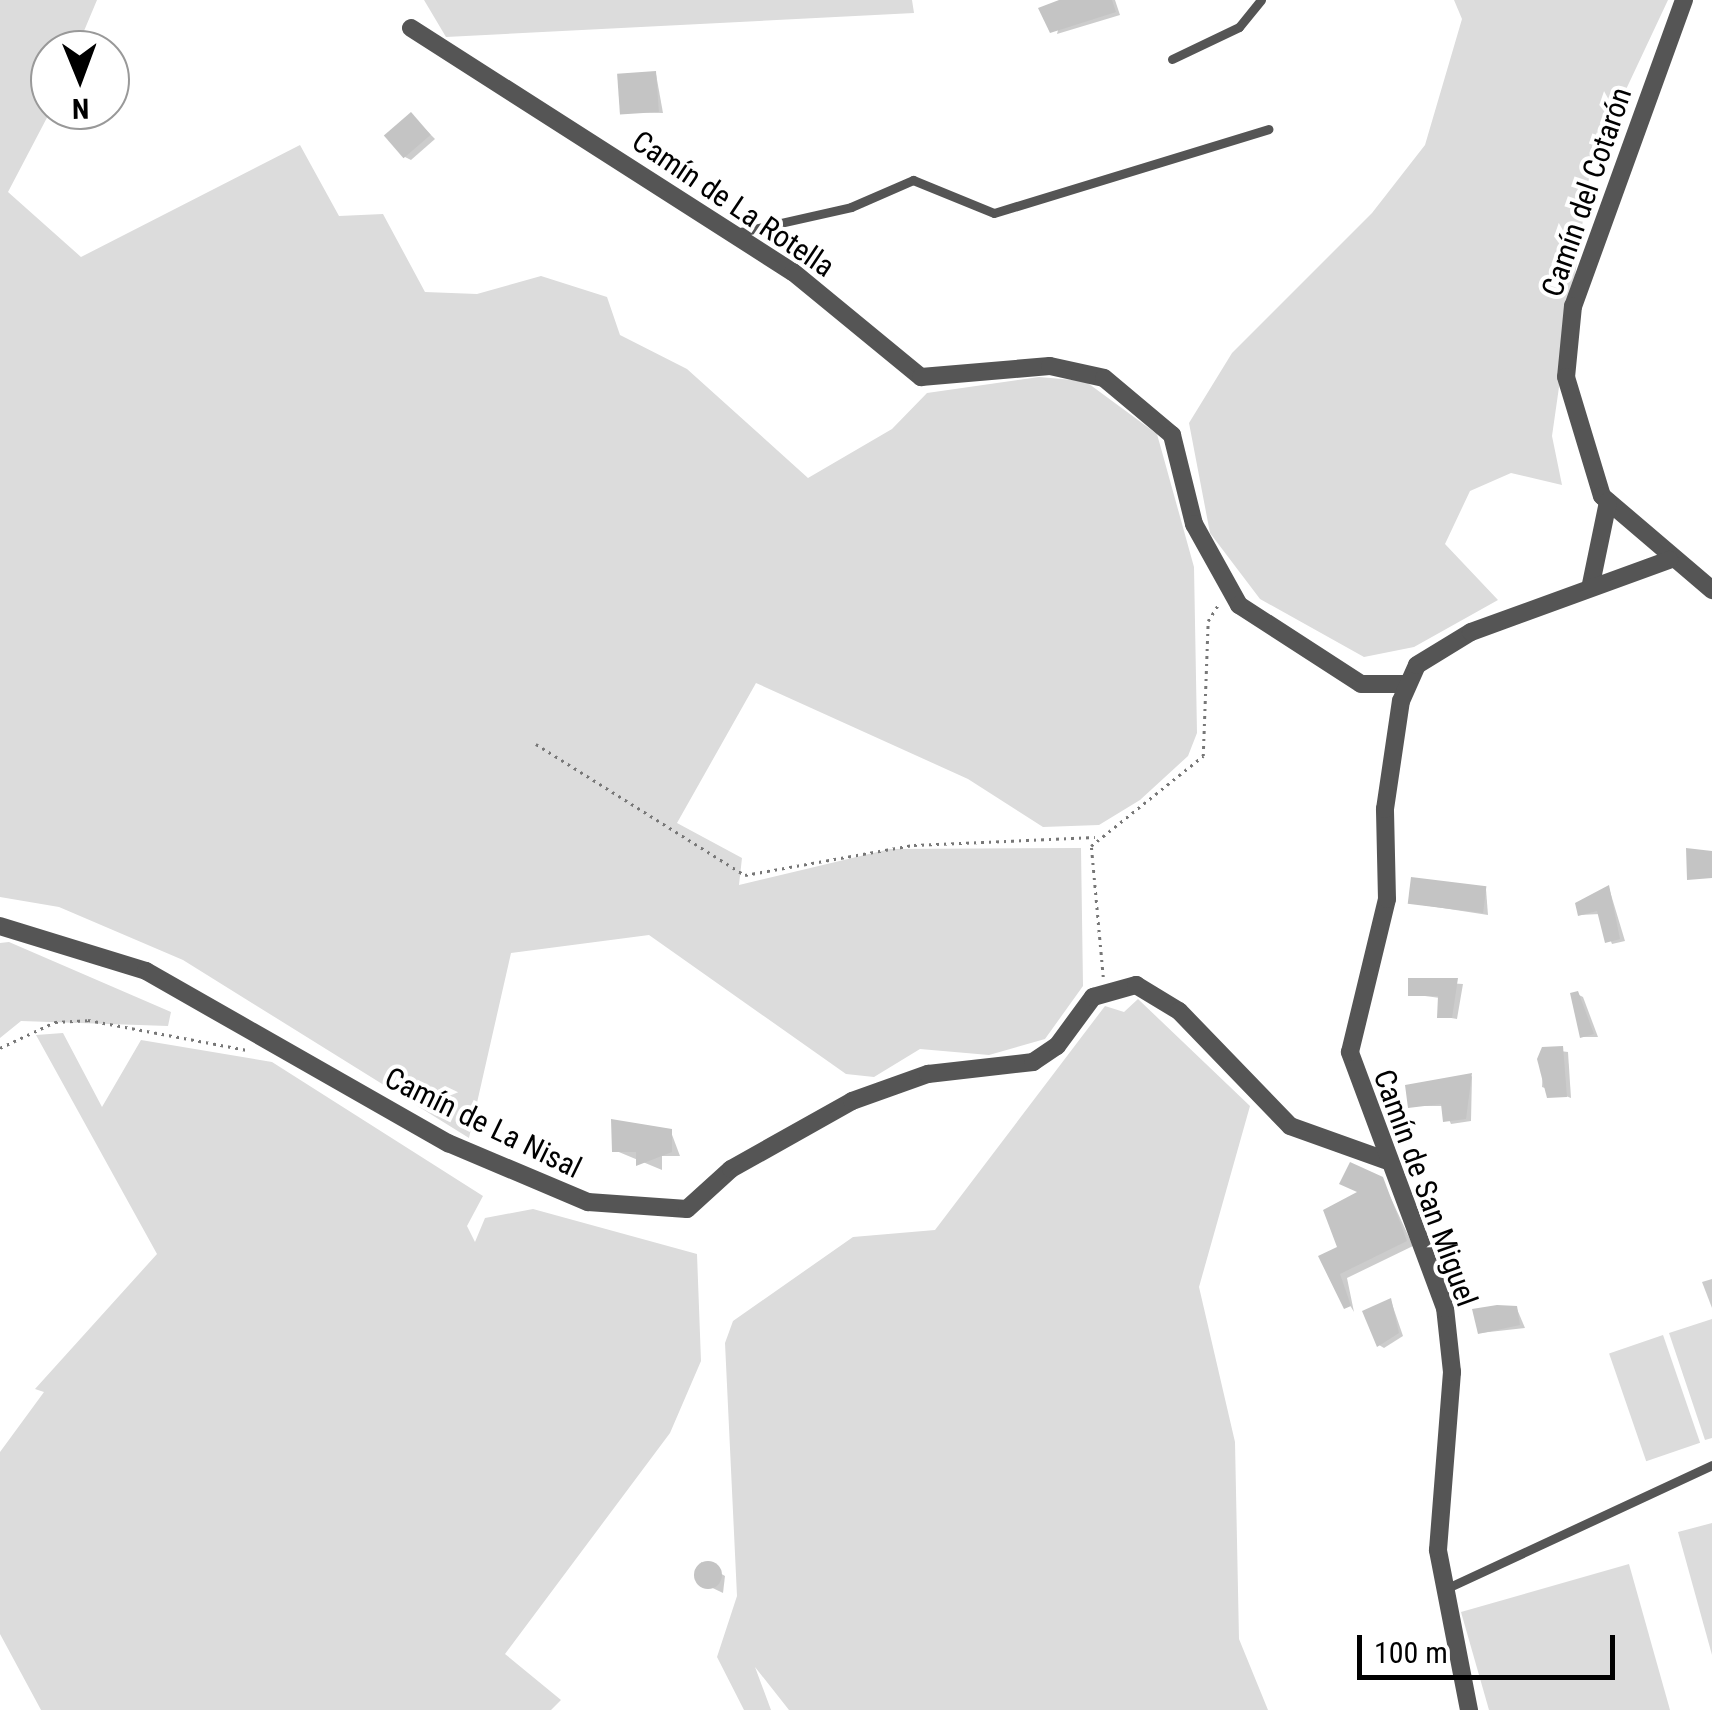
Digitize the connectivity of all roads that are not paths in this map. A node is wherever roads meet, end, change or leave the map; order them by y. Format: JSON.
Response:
{"nodes":[{"id":1,"x":1261,"y":0,"type":"edge"},
{"id":2,"x":1684,"y":0,"type":"edge"},
{"id":3,"x":411,"y":28,"type":"dead end"},
{"id":4,"x":1172,"y":60,"type":"dead end"},
{"id":5,"x":1268,"y":129,"type":"dead end"},
{"id":6,"x":733,"y":233,"type":"junction"},
{"id":7,"x":1608,"y":502,"type":"junction"},
{"id":8,"x":1669,"y":560,"type":"junction"},
{"id":9,"x":1591,"y":584,"type":"junction"},
{"id":10,"x":1712,"y":590,"type":"edge"},
{"id":11,"x":1406,"y":684,"type":"junction"},
{"id":12,"x":0,"y":926,"type":"edge"},
{"id":13,"x":1385,"y":1160,"type":"junction"},
{"id":14,"x":1712,"y":1465,"type":"edge"},
{"id":15,"x":1443,"y":1590,"type":"junction"},
{"id":16,"x":1469,"y":1710,"type":"edge"}],
"edges":[{"from":1,"to":4,"type":"lane"},
{"from":2,"to":7,"type":"street","name":"Camín del Cotarón"},
{"from":3,"to":6,"type":"street","name":"Camín de La Rotella"},
{"from":5,"to":6,"type":"lane"},
{"from":6,"to":11,"type":"street","name":"Camín de La Rotella"},
{"from":7,"to":8,"type":"street","name":"Camín del Cotarón"},
{"from":7,"to":9,"type":"street"},
{"from":8,"to":9,"type":"street"},
{"from":8,"to":10,"type":"street","name":"Camín del Cotarón"},
{"from":9,"to":11,"type":"street"},
{"from":11,"to":13,"type":"street","name":"Camín de San Miguel"},
{"from":12,"to":13,"type":"street","name":"Camín de La Nisal"},
{"from":13,"to":15,"type":"street","name":"Camín de San Miguel"},
{"from":14,"to":15,"type":"lane"},
{"from":15,"to":16,"type":"street","name":"Camín de San Miguel"}]}
